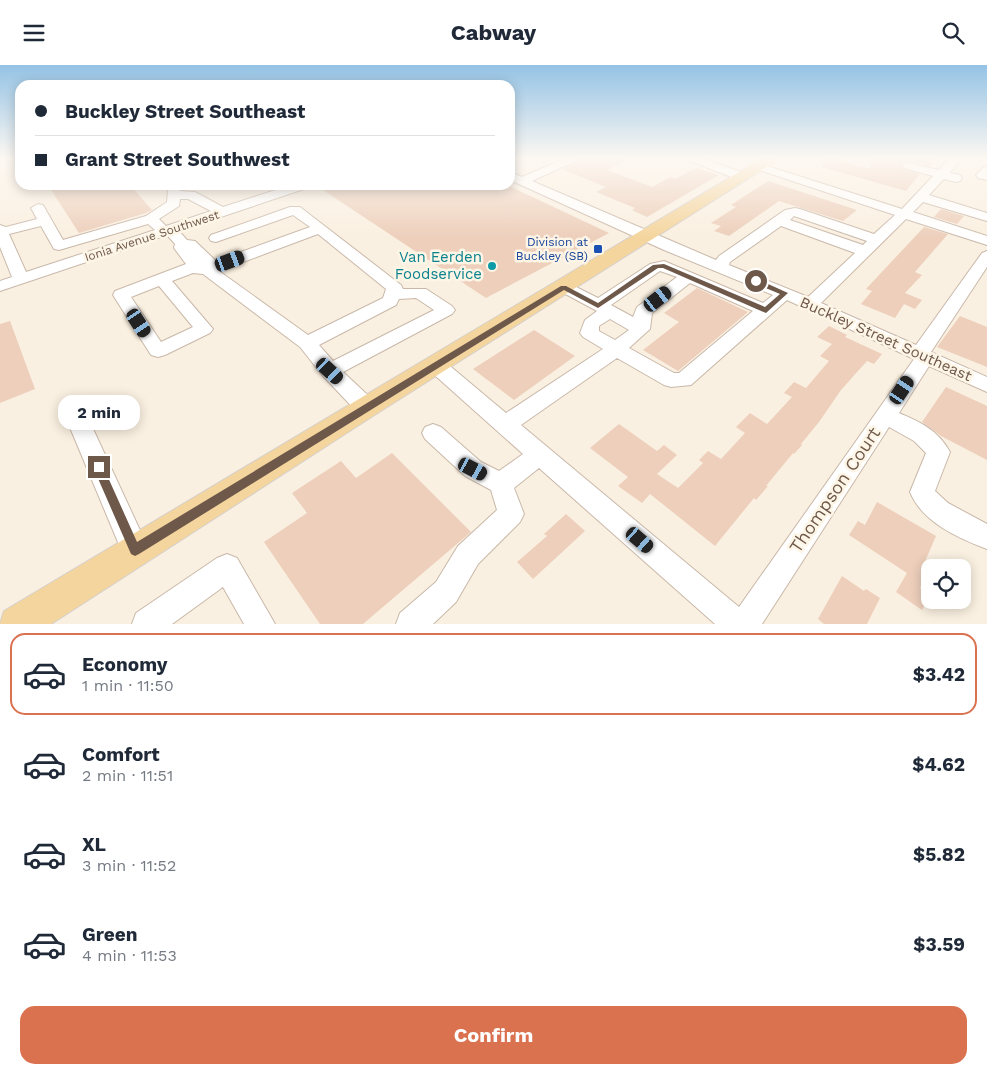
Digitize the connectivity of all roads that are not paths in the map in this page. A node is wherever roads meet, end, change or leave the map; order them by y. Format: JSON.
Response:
{"nodes":[{"id":1,"x":530,"y":185,"type":"edge"},
{"id":2,"x":730,"y":185,"type":"edge"},
{"id":3,"x":812,"y":185,"type":"edge"},
{"id":4,"x":931,"y":185,"type":"edge"},
{"id":5,"x":172,"y":190,"type":"edge"},
{"id":6,"x":285,"y":190,"type":"edge"},
{"id":7,"x":920,"y":197,"type":"junction"},
{"id":8,"x":222,"y":212,"type":"junction"},
{"id":9,"x":904,"y":214,"type":"junction"},
{"id":10,"x":987,"y":217,"type":"edge"},
{"id":11,"x":151,"y":219,"type":"junction"},
{"id":12,"x":783,"y":222,"type":"junction"},
{"id":13,"x":320,"y":228,"type":"junction"},
{"id":14,"x":1,"y":230,"type":"edge"},
{"id":15,"x":167,"y":230,"type":"junction"},
{"id":16,"x":645,"y":237,"type":"junction"},
{"id":17,"x":216,"y":238,"type":"dead end"},
{"id":18,"x":877,"y":239,"type":"junction"},
{"id":19,"x":987,"y":241,"type":"edge"},
{"id":20,"x":865,"y":251,"type":"junction"},
{"id":21,"x":987,"y":256,"type":"edge"},
{"id":22,"x":6,"y":259,"type":"edge"},
{"id":23,"x":720,"y":267,"type":"junction"},
{"id":24,"x":201,"y":268,"type":"junction"},
{"id":25,"x":688,"y":276,"type":"junction"},
{"id":26,"x":21,"y":279,"type":"junction"},
{"id":27,"x":162,"y":279,"type":"junction"},
{"id":28,"x":0,"y":286,"type":"edge"},
{"id":29,"x":564,"y":287,"type":"junction"},
{"id":30,"x":784,"y":293,"type":"junction"},
{"id":31,"x":393,"y":294,"type":"junction"},
{"id":32,"x":810,"y":304,"type":"junction"},
{"id":33,"x":604,"y":309,"type":"junction"},
{"id":34,"x":766,"y":310,"type":"junction"},
{"id":35,"x":641,"y":329,"type":"junction"},
{"id":36,"x":307,"y":343,"type":"junction"},
{"id":37,"x":616,"y":349,"type":"junction"},
{"id":38,"x":922,"y":355,"type":"junction"},
{"id":39,"x":437,"y":366,"type":"junction"},
{"id":40,"x":330,"y":371,"type":"junction"},
{"id":41,"x":987,"y":385,"type":"edge"},
{"id":42,"x":366,"y":407,"type":"junction"},
{"id":43,"x":885,"y":416,"type":"junction"},
{"id":44,"x":77,"y":418,"type":"dead end"},
{"id":45,"x":506,"y":424,"type":"junction"},
{"id":46,"x":433,"y":433,"type":"dead end"},
{"id":47,"x":540,"y":454,"type":"junction"},
{"id":48,"x":501,"y":484,"type":"junction"},
{"id":49,"x":987,"y":537,"type":"edge"},
{"id":50,"x":135,"y":550,"type":"junction"},
{"id":51,"x":17,"y":624,"type":"edge"},
{"id":52,"x":147,"y":624,"type":"edge"},
{"id":53,"x":260,"y":624,"type":"edge"},
{"id":54,"x":411,"y":624,"type":"edge"},
{"id":55,"x":738,"y":624,"type":"edge"},
{"id":56,"x":745,"y":624,"type":"edge"}],
"edges":[{"from":1,"to":16,"type":"street"},
{"from":2,"to":16,"type":"main road"},
{"from":3,"to":9,"type":"street"},
{"from":4,"to":7,"type":"street"},
{"from":5,"to":8,"type":"street"},
{"from":5,"to":11,"type":"street"},
{"from":6,"to":8,"type":"street","name":"Ionia Avenue Southwest"},
{"from":7,"to":9,"type":"street"},
{"from":7,"to":10,"type":"street"},
{"from":8,"to":15,"type":"street","name":"Ionia Avenue Southwest"},
{"from":9,"to":18,"type":"street"},
{"from":9,"to":19,"type":"street"},
{"from":11,"to":14,"type":"street"},
{"from":11,"to":15,"type":"street"},
{"from":12,"to":18,"type":"street"},
{"from":12,"to":20,"type":"street"},
{"from":12,"to":23,"type":"street"},
{"from":13,"to":17,"type":"street"},
{"from":13,"to":24,"type":"street"},
{"from":13,"to":31,"type":"street"},
{"from":14,"to":22,"type":"street"},
{"from":15,"to":24,"type":"street"},
{"from":15,"to":26,"type":"street","name":"Ionia Avenue Southwest"},
{"from":16,"to":23,"type":"street","name":"Buckley Street Southeast"},
{"from":16,"to":29,"type":"main road"},
{"from":18,"to":20,"type":"street"},
{"from":20,"to":32,"type":"street"},
{"from":21,"to":38,"type":"street","name":"Thompson Court"},
{"from":22,"to":26,"type":"street"},
{"from":23,"to":30,"type":"street","name":"Buckley Street Southeast"},
{"from":24,"to":27,"type":"street"},
{"from":24,"to":36,"type":"street"},
{"from":25,"to":33,"type":"street"},
{"from":25,"to":34,"type":"street"},
{"from":25,"to":35,"type":"street"},
{"from":26,"to":28,"type":"street","name":"Ionia Avenue Southwest"},
{"from":27,"to":27,"type":"street"},
{"from":29,"to":33,"type":"street"},
{"from":29,"to":39,"type":"main road"},
{"from":30,"to":32,"type":"street","name":"Buckley Street Southeast"},
{"from":30,"to":34,"type":"street"},
{"from":31,"to":36,"type":"street"},
{"from":31,"to":40,"type":"street"},
{"from":32,"to":38,"type":"street","name":"Buckley Street Southeast"},
{"from":33,"to":35,"type":"street"},
{"from":33,"to":37,"type":"street"},
{"from":34,"to":37,"type":"street"},
{"from":35,"to":37,"type":"street"},
{"from":36,"to":40,"type":"street"},
{"from":37,"to":45,"type":"street"},
{"from":38,"to":41,"type":"street","name":"Buckley Street Southeast"},
{"from":38,"to":43,"type":"street","name":"Thompson Court"},
{"from":39,"to":42,"type":"main road"},
{"from":39,"to":45,"type":"street"},
{"from":40,"to":42,"type":"street"},
{"from":42,"to":50,"type":"main road"},
{"from":43,"to":49,"type":"street"},
{"from":43,"to":56,"type":"street","name":"Thompson Court"},
{"from":44,"to":50,"type":"street"},
{"from":45,"to":47,"type":"street"},
{"from":46,"to":48,"type":"street"},
{"from":47,"to":48,"type":"street"},
{"from":47,"to":55,"type":"street"},
{"from":48,"to":54,"type":"street"},
{"from":50,"to":51,"type":"main road"},
{"from":52,"to":53,"type":"street"}]}
